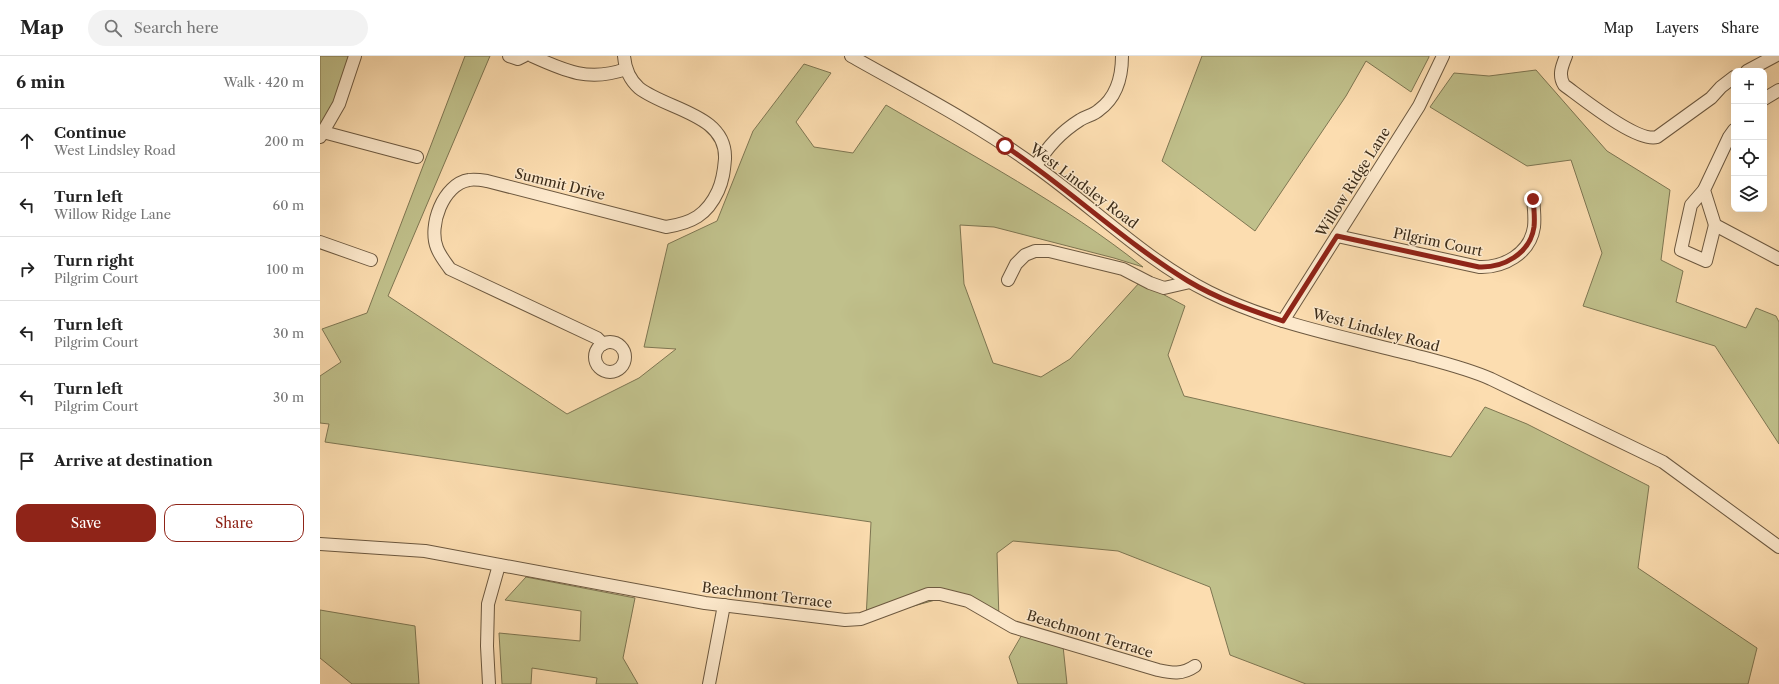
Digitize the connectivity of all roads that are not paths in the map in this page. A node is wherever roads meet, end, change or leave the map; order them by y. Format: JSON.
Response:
{"nodes":[{"id":1,"x":355,"y":56,"type":"edge"},
{"id":2,"x":508,"y":56,"type":"edge"},
{"id":3,"x":524,"y":56,"type":"edge"},
{"id":4,"x":532,"y":56,"type":"edge"},
{"id":5,"x":624,"y":56,"type":"edge"},
{"id":6,"x":851,"y":56,"type":"edge"},
{"id":7,"x":1122,"y":56,"type":"edge"},
{"id":8,"x":1443,"y":56,"type":"edge"},
{"id":9,"x":1566,"y":56,"type":"edge"},
{"id":10,"x":1775,"y":56,"type":"edge"},
{"id":11,"x":1752,"y":68,"type":"edge"},
{"id":12,"x":626,"y":69,"type":"junction"},
{"id":13,"x":1731,"y":79,"type":"edge"},
{"id":14,"x":1779,"y":90,"type":"edge"},
{"id":15,"x":1767,"y":97,"type":"edge"},
{"id":16,"x":321,"y":135,"type":"edge"},
{"id":17,"x":1731,"y":135,"type":"edge"},
{"id":18,"x":417,"y":157,"type":"dead end"},
{"id":19,"x":1036,"y":166,"type":"junction"},
{"id":20,"x":1704,"y":190,"type":"junction"},
{"id":21,"x":1533,"y":199,"type":"dead end"},
{"id":22,"x":1715,"y":224,"type":"junction"},
{"id":23,"x":1337,"y":236,"type":"junction"},
{"id":24,"x":320,"y":242,"type":"edge"},
{"id":25,"x":1779,"y":259,"type":"edge"},
{"id":26,"x":371,"y":260,"type":"dead end"},
{"id":27,"x":1008,"y":280,"type":"dead end"},
{"id":28,"x":1190,"y":282,"type":"junction"},
{"id":29,"x":1283,"y":321,"type":"junction"},
{"id":30,"x":603,"y":344,"type":"dead end"},
{"id":31,"x":320,"y":544,"type":"edge"},
{"id":32,"x":1779,"y":547,"type":"edge"},
{"id":33,"x":498,"y":565,"type":"junction"},
{"id":34,"x":724,"y":605,"type":"junction"},
{"id":35,"x":1195,"y":666,"type":"dead end"},
{"id":36,"x":489,"y":684,"type":"edge"},
{"id":37,"x":709,"y":684,"type":"edge"}],
"edges":[{"from":1,"to":16,"type":"street"},
{"from":2,"to":3,"type":"street"},
{"from":4,"to":12,"type":"street"},
{"from":5,"to":12,"type":"street","name":"Summit Drive"},
{"from":6,"to":19,"type":"street","name":"West Lindsley Road"},
{"from":7,"to":19,"type":"street"},
{"from":8,"to":23,"type":"street","name":"Willow Ridge Lane"},
{"from":9,"to":13,"type":"street"},
{"from":10,"to":11,"type":"street"},
{"from":12,"to":30,"type":"street","name":"Summit Drive"},
{"from":14,"to":15,"type":"street"},
{"from":16,"to":18,"type":"street"},
{"from":17,"to":20,"type":"street"},
{"from":19,"to":28,"type":"street","name":"West Lindsley Road"},
{"from":20,"to":22,"type":"street"},
{"from":20,"to":22,"type":"street"},
{"from":21,"to":23,"type":"street","name":"Pilgrim Court"},
{"from":22,"to":25,"type":"street"},
{"from":23,"to":29,"type":"street","name":"Willow Ridge Lane"},
{"from":24,"to":26,"type":"street"},
{"from":27,"to":28,"type":"street"},
{"from":28,"to":29,"type":"street","name":"West Lindsley Road"},
{"from":29,"to":32,"type":"street","name":"West Lindsley Road"},
{"from":31,"to":33,"type":"street","name":"Beachmont Terrace"},
{"from":33,"to":34,"type":"street","name":"Beachmont Terrace"},
{"from":33,"to":36,"type":"street"},
{"from":34,"to":35,"type":"street","name":"Beachmont Terrace"},
{"from":34,"to":37,"type":"street"}]}
